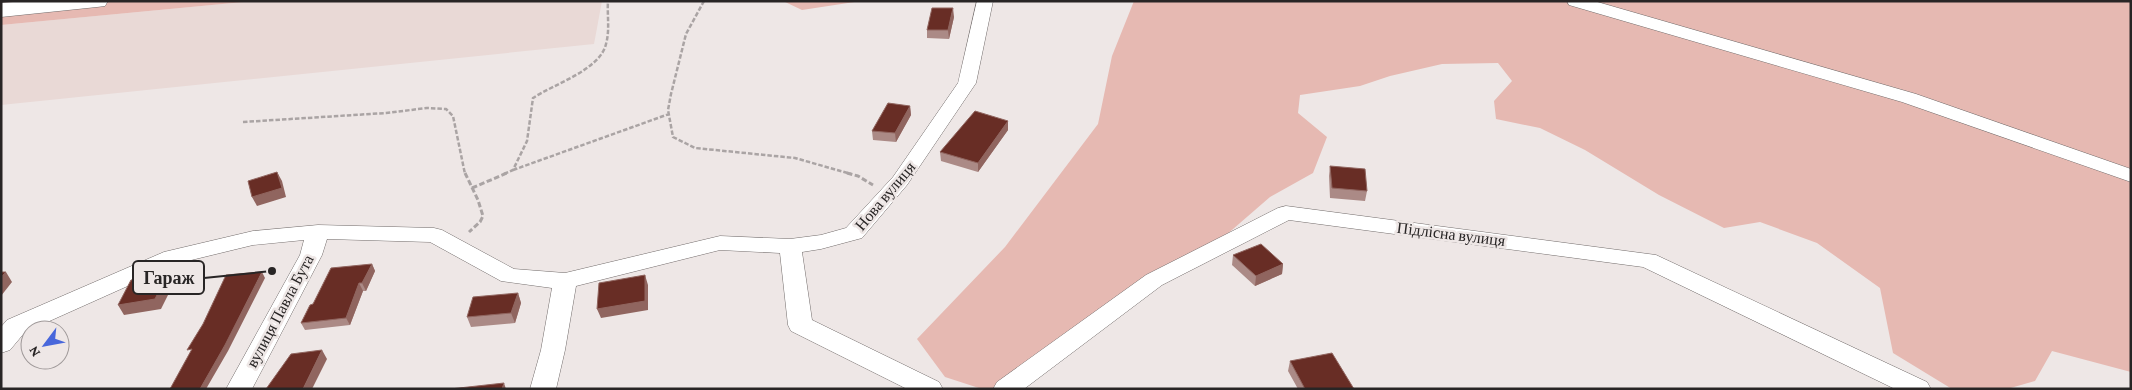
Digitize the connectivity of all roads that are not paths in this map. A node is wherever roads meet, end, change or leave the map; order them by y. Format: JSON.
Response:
{"nodes":[{"id":1,"x":97,"y":1,"type":"edge"},
{"id":2,"x":985,"y":1,"type":"edge"},
{"id":3,"x":1576,"y":1,"type":"edge"},
{"id":4,"x":1,"y":10,"type":"edge"},
{"id":5,"x":2131,"y":176,"type":"edge"},
{"id":6,"x":318,"y":232,"type":"junction"},
{"id":7,"x":790,"y":246,"type":"junction"},
{"id":8,"x":564,"y":281,"type":"junction"},
{"id":9,"x":1,"y":344,"type":"edge"},
{"id":10,"x":239,"y":389,"type":"edge"},
{"id":11,"x":543,"y":389,"type":"edge"},
{"id":12,"x":930,"y":389,"type":"edge"},
{"id":13,"x":1006,"y":389,"type":"edge"},
{"id":14,"x":1918,"y":389,"type":"edge"}],
"edges":[{"from":1,"to":4,"type":"street"},
{"from":2,"to":7,"type":"street","name":"Нова вулиця"},
{"from":3,"to":5,"type":"street"},
{"from":6,"to":8,"type":"street","name":"Нова вулиця"},
{"from":6,"to":9,"type":"street","name":"Нова вулиця"},
{"from":6,"to":10,"type":"street","name":"вулиця Павла Бута"},
{"from":7,"to":8,"type":"street","name":"Нова вулиця"},
{"from":7,"to":12,"type":"street"},
{"from":8,"to":11,"type":"street"},
{"from":13,"to":14,"type":"street","name":"Підлісна вулиця"}]}
